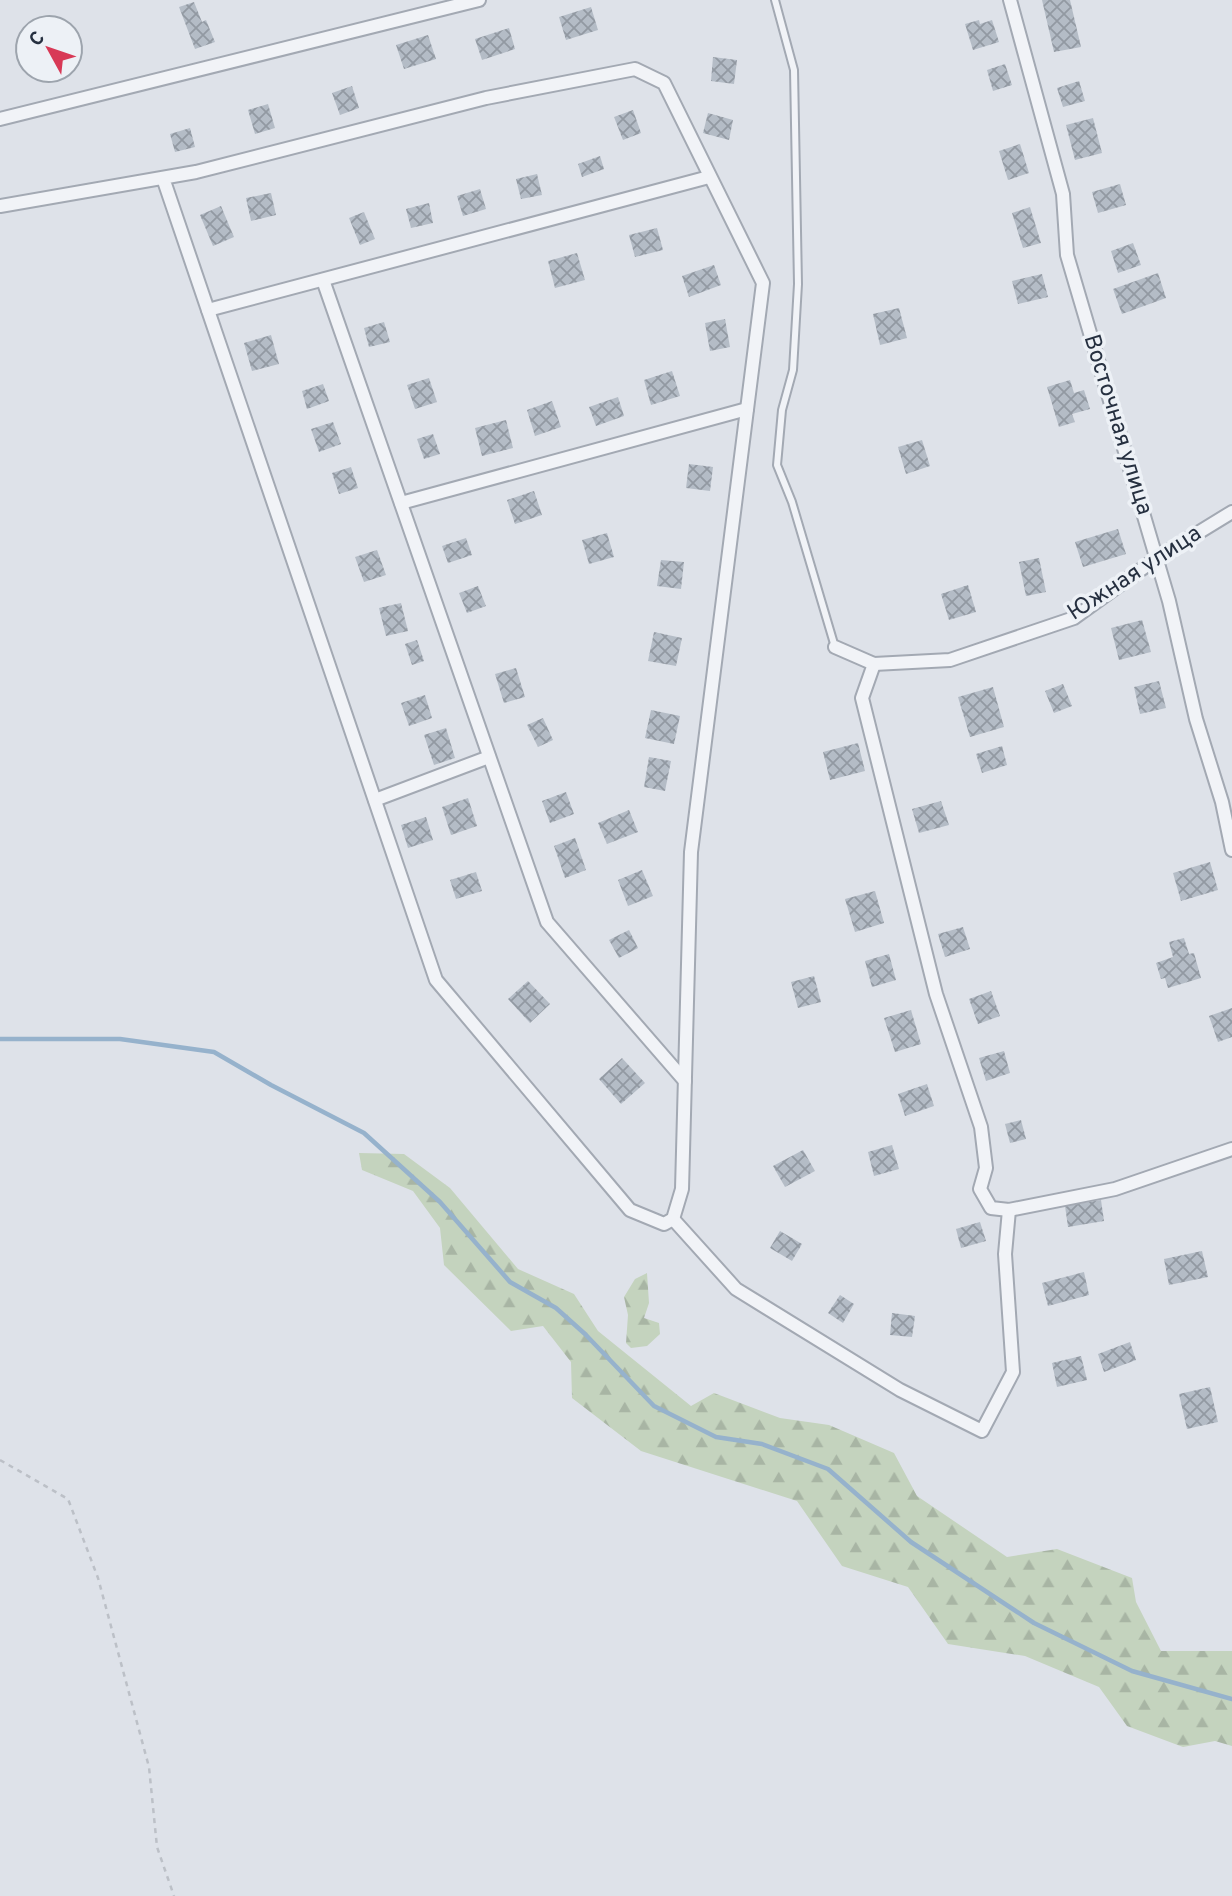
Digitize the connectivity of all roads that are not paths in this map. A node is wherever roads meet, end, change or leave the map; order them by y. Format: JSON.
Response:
{"nodes":[{"id":1,"x":479,"y":0,"type":"edge"},
{"id":2,"x":775,"y":0,"type":"edge"},
{"id":3,"x":1010,"y":0,"type":"edge"},
{"id":4,"x":0,"y":119,"type":"edge"},
{"id":5,"x":709,"y":177,"type":"junction"},
{"id":6,"x":163,"y":178,"type":"junction"},
{"id":7,"x":0,"y":206,"type":"edge"},
{"id":8,"x":323,"y":280,"type":"junction"},
{"id":9,"x":208,"y":310,"type":"junction"},
{"id":10,"x":747,"y":409,"type":"junction"},
{"id":11,"x":401,"y":503,"type":"junction"},
{"id":12,"x":1232,"y":512,"type":"edge"},
{"id":13,"x":1157,"y":558,"type":"junction"},
{"id":14,"x":835,"y":647,"type":"joint"},
{"id":15,"x":874,"y":664,"type":"junction"},
{"id":16,"x":489,"y":757,"type":"junction"},
{"id":17,"x":375,"y":800,"type":"junction"},
{"id":18,"x":1232,"y":850,"type":"edge"},
{"id":19,"x":685,"y":1081,"type":"junction"},
{"id":20,"x":1232,"y":1149,"type":"edge"},
{"id":21,"x":1009,"y":1210,"type":"junction"},
{"id":22,"x":673,"y":1219,"type":"junction"}],
"edges":[{"from":1,"to":4,"type":"street"},
{"from":2,"to":14,"type":"lane"},
{"from":3,"to":13,"type":"street","name":"Восточная улица"},
{"from":5,"to":6,"type":"street"},
{"from":5,"to":8,"type":"street"},
{"from":5,"to":10,"type":"street"},
{"from":6,"to":7,"type":"street"},
{"from":6,"to":9,"type":"street"},
{"from":8,"to":9,"type":"street"},
{"from":8,"to":11,"type":"street"},
{"from":9,"to":17,"type":"street"},
{"from":10,"to":11,"type":"street"},
{"from":10,"to":19,"type":"street"},
{"from":11,"to":16,"type":"street"},
{"from":12,"to":13,"type":"street","name":"Южная улица"},
{"from":13,"to":15,"type":"street","name":"Южная улица"},
{"from":13,"to":18,"type":"street","name":"Восточная улица"},
{"from":14,"to":15,"type":"street","name":"Южная улица"},
{"from":15,"to":21,"type":"street"},
{"from":16,"to":17,"type":"street"},
{"from":16,"to":19,"type":"street"},
{"from":17,"to":22,"type":"street"},
{"from":19,"to":22,"type":"street"},
{"from":20,"to":21,"type":"street"},
{"from":21,"to":22,"type":"street"}]}
